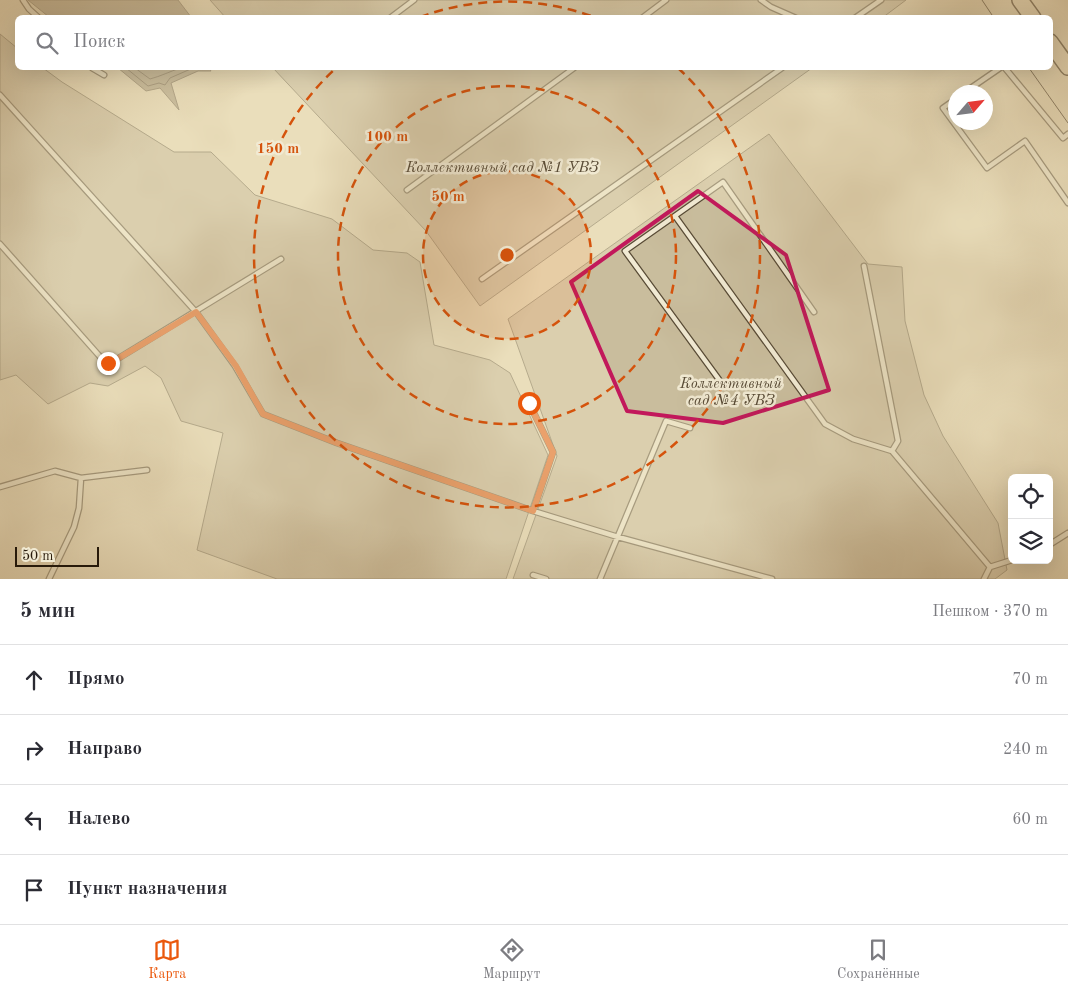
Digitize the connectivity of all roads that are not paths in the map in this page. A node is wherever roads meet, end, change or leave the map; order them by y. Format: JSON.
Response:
{"nodes":[{"id":1,"x":23,"y":0,"type":"edge"},
{"id":2,"x":414,"y":0,"type":"edge"},
{"id":3,"x":666,"y":0,"type":"edge"},
{"id":4,"x":762,"y":0,"type":"edge"},
{"id":5,"x":881,"y":0,"type":"edge"},
{"id":6,"x":1020,"y":0,"type":"edge"},
{"id":7,"x":36,"y":15,"type":"edge"},
{"id":8,"x":394,"y":15,"type":"edge"},
{"id":9,"x":646,"y":15,"type":"edge"},
{"id":10,"x":789,"y":15,"type":"edge"},
{"id":11,"x":858,"y":15,"type":"edge"},
{"id":12,"x":1031,"y":15,"type":"edge"},
{"id":13,"x":1053,"y":46,"type":"edge"},
{"id":14,"x":1068,"y":67,"type":"edge"},
{"id":15,"x":95,"y":70,"type":"edge"},
{"id":16,"x":571,"y":70,"type":"edge"},
{"id":17,"x":779,"y":70,"type":"edge"},
{"id":18,"x":997,"y":70,"type":"edge"},
{"id":19,"x":1008,"y":70,"type":"edge"},
{"id":20,"x":104,"y":76,"type":"dead end"},
{"id":21,"x":975,"y":85,"type":"edge"},
{"id":22,"x":0,"y":95,"type":"edge"},
{"id":23,"x":948,"y":105,"type":"edge"},
{"id":24,"x":948,"y":115,"type":"edge"},
{"id":25,"x":959,"y":130,"type":"edge"},
{"id":26,"x":1068,"y":134,"type":"edge"},
{"id":27,"x":407,"y":190,"type":"dead end"},
{"id":28,"x":1068,"y":203,"type":"edge"},
{"id":29,"x":675,"y":216,"type":"junction"},
{"id":30,"x":0,"y":244,"type":"edge"},
{"id":31,"x":280,"y":259,"type":"dead end"},
{"id":32,"x":864,"y":266,"type":"dead end"},
{"id":33,"x":482,"y":279,"type":"dead end"},
{"id":34,"x":196,"y":312,"type":"junction"},
{"id":35,"x":814,"y":312,"type":"dead end"},
{"id":36,"x":723,"y":385,"type":"dead end"},
{"id":37,"x":529,"y":403,"type":"dead end"},
{"id":38,"x":690,"y":428,"type":"dead end"},
{"id":39,"x":892,"y":451,"type":"junction"},
{"id":40,"x":147,"y":470,"type":"dead end"},
{"id":41,"x":81,"y":478,"type":"junction"},
{"id":42,"x":0,"y":487,"type":"edge"},
{"id":43,"x":533,"y":511,"type":"junction"},
{"id":44,"x":1068,"y":533,"type":"edge"},
{"id":45,"x":618,"y":537,"type":"junction"},
{"id":46,"x":1053,"y":542,"type":"edge"},
{"id":47,"x":1008,"y":561,"type":"edge"},
{"id":48,"x":990,"y":567,"type":"junction"},
{"id":49,"x":533,"y":575,"type":"dead end"},
{"id":50,"x":49,"y":579,"type":"edge"},
{"id":51,"x":546,"y":579,"type":"edge"},
{"id":52,"x":600,"y":579,"type":"edge"},
{"id":53,"x":772,"y":579,"type":"edge"},
{"id":54,"x":984,"y":579,"type":"edge"}],
"edges":[{"from":1,"to":7,"type":"lane"},
{"from":2,"to":8,"type":"lane"},
{"from":3,"to":9,"type":"lane"},
{"from":4,"to":10,"type":"lane"},
{"from":5,"to":11,"type":"lane"},
{"from":6,"to":12,"type":"main road"},
{"from":13,"to":14,"type":"main road"},
{"from":15,"to":20,"type":"lane"},
{"from":16,"to":27,"type":"lane"},
{"from":17,"to":33,"type":"lane"},
{"from":18,"to":21,"type":"lane"},
{"from":19,"to":26,"type":"lane"},
{"from":22,"to":34,"type":"lane"},
{"from":23,"to":24,"type":"lane"},
{"from":25,"to":28,"type":"lane"},
{"from":29,"to":35,"type":"lane"},
{"from":29,"to":36,"type":"lane"},
{"from":29,"to":39,"type":"lane"},
{"from":30,"to":34,"type":"lane"},
{"from":31,"to":34,"type":"lane"},
{"from":32,"to":39,"type":"lane"},
{"from":34,"to":43,"type":"lane"},
{"from":37,"to":43,"type":"lane"},
{"from":38,"to":45,"type":"lane"},
{"from":39,"to":48,"type":"lane"},
{"from":40,"to":41,"type":"lane"},
{"from":41,"to":42,"type":"lane"},
{"from":41,"to":50,"type":"lane"},
{"from":43,"to":45,"type":"lane"},
{"from":44,"to":46,"type":"lane"},
{"from":45,"to":52,"type":"lane"},
{"from":45,"to":53,"type":"lane"},
{"from":47,"to":48,"type":"lane"},
{"from":48,"to":54,"type":"lane"},
{"from":49,"to":51,"type":"lane"}]}
